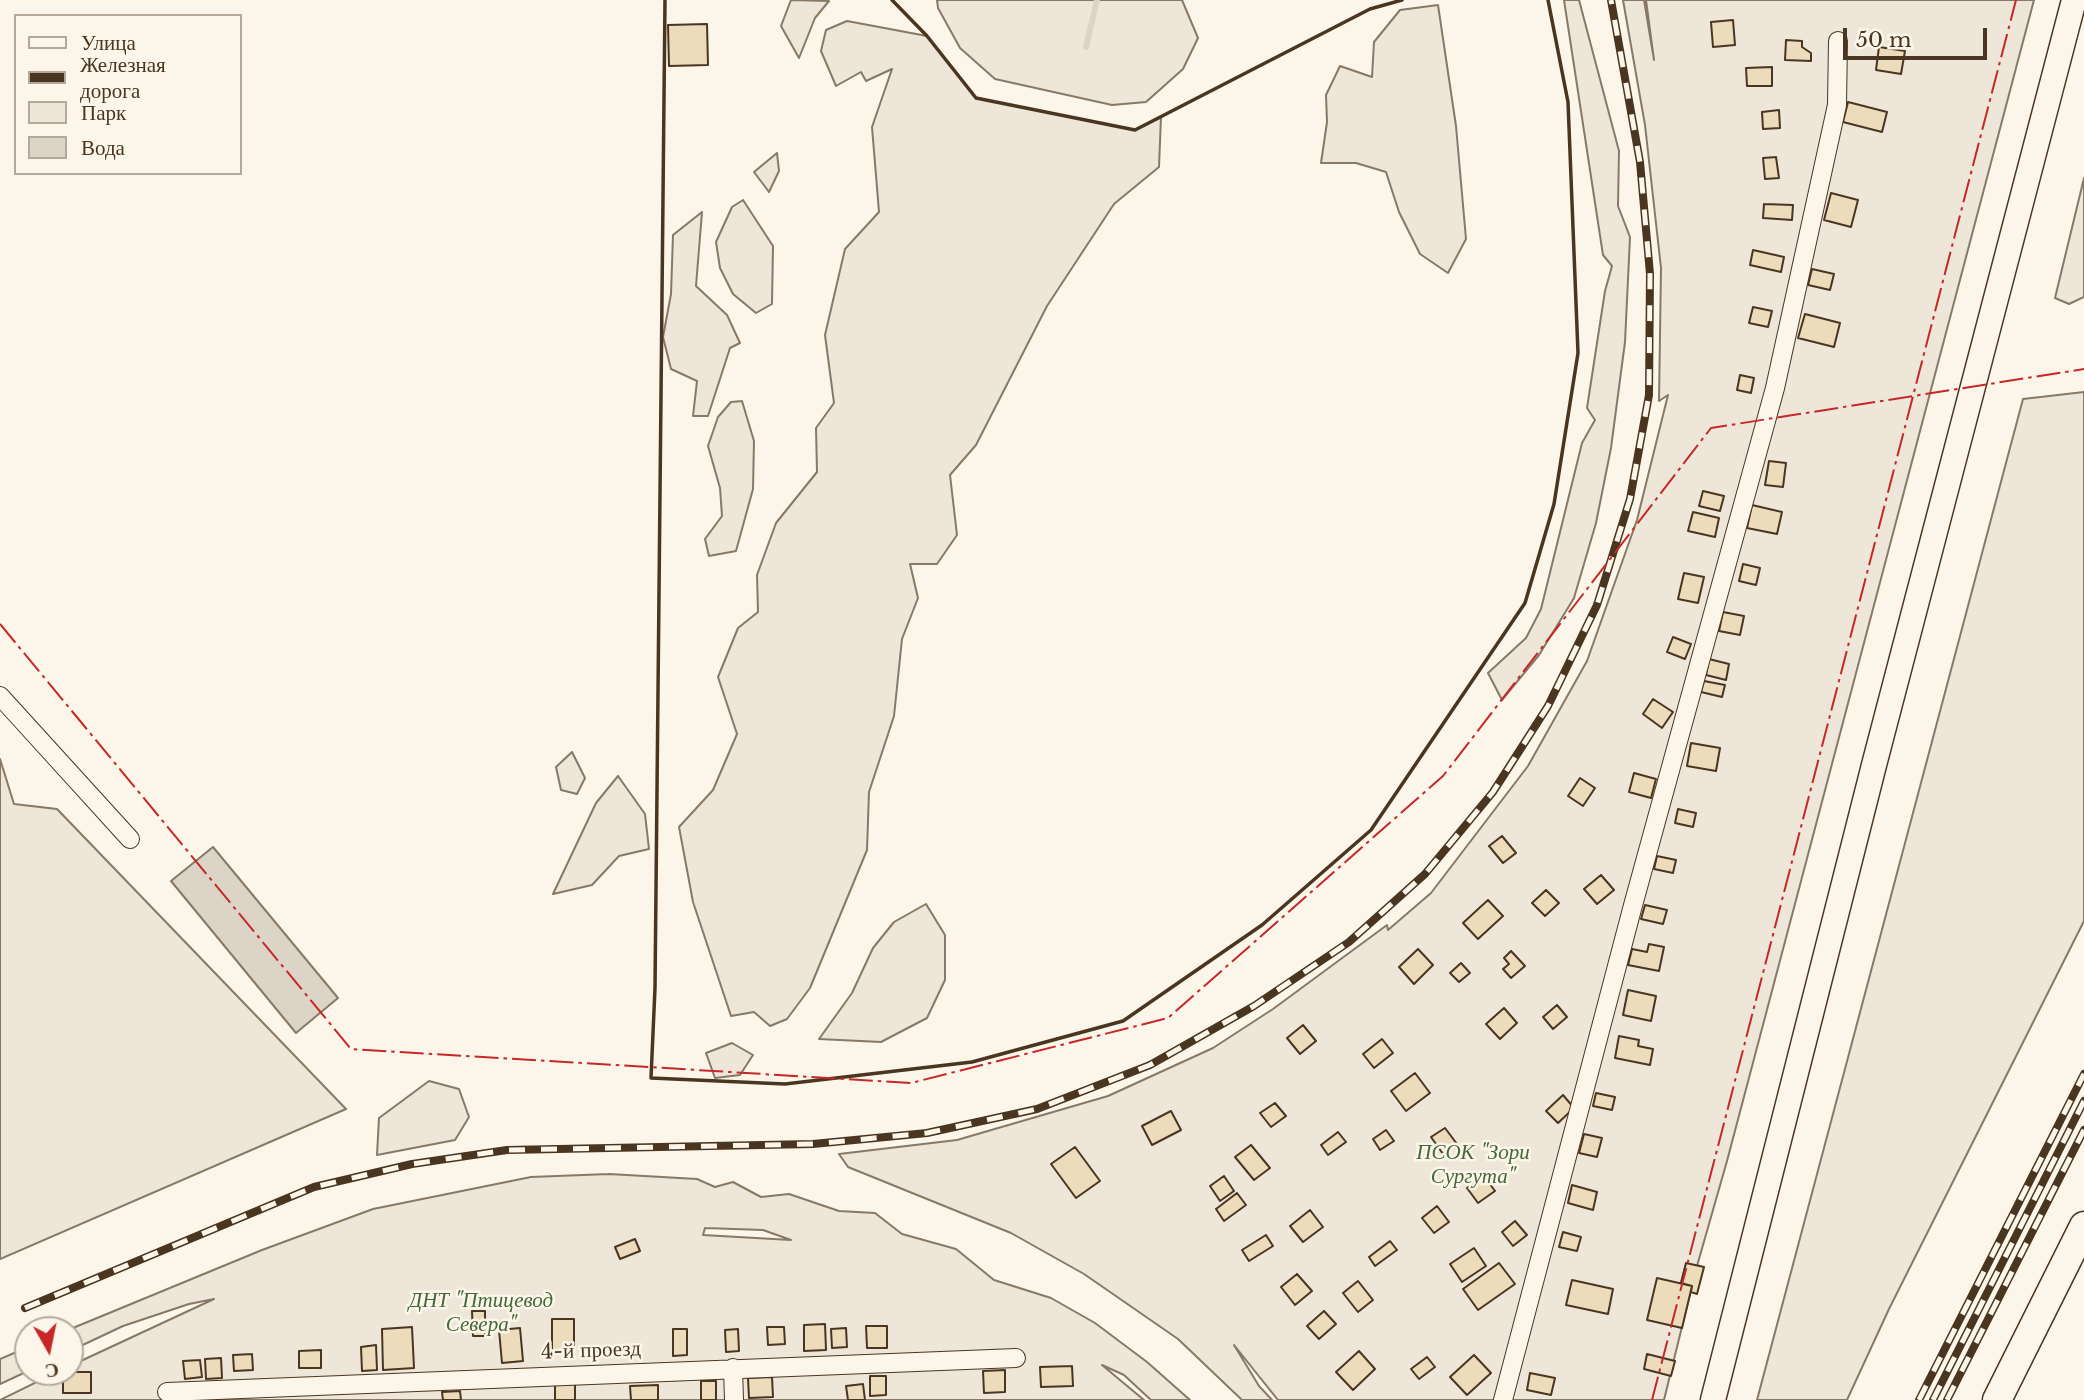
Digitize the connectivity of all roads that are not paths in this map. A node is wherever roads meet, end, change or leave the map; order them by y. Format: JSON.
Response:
{"nodes":[{"id":1,"x":2074,"y":0,"type":"edge"},
{"id":2,"x":1838,"y":41,"type":"dead end"},
{"id":3,"x":0,"y":696,"type":"edge"},
{"id":4,"x":130,"y":839,"type":"dead end"},
{"id":5,"x":2084,"y":1226,"type":"edge"},
{"id":6,"x":1016,"y":1359,"type":"dead end"},
{"id":7,"x":733,"y":1368,"type":"junction"},
{"id":8,"x":167,"y":1392,"type":"dead end"},
{"id":9,"x":734,"y":1400,"type":"edge"},
{"id":10,"x":1503,"y":1400,"type":"edge"},
{"id":11,"x":1713,"y":1400,"type":"edge"},
{"id":12,"x":1997,"y":1400,"type":"edge"}],
"edges":[{"from":1,"to":11,"type":"main road"},
{"from":2,"to":10,"type":"street"},
{"from":3,"to":4,"type":"street"},
{"from":5,"to":12,"type":"highway"},
{"from":6,"to":7,"type":"street","name":"4-й проезд"},
{"from":7,"to":8,"type":"street","name":"4-й проезд"},
{"from":7,"to":9,"type":"street"}]}
